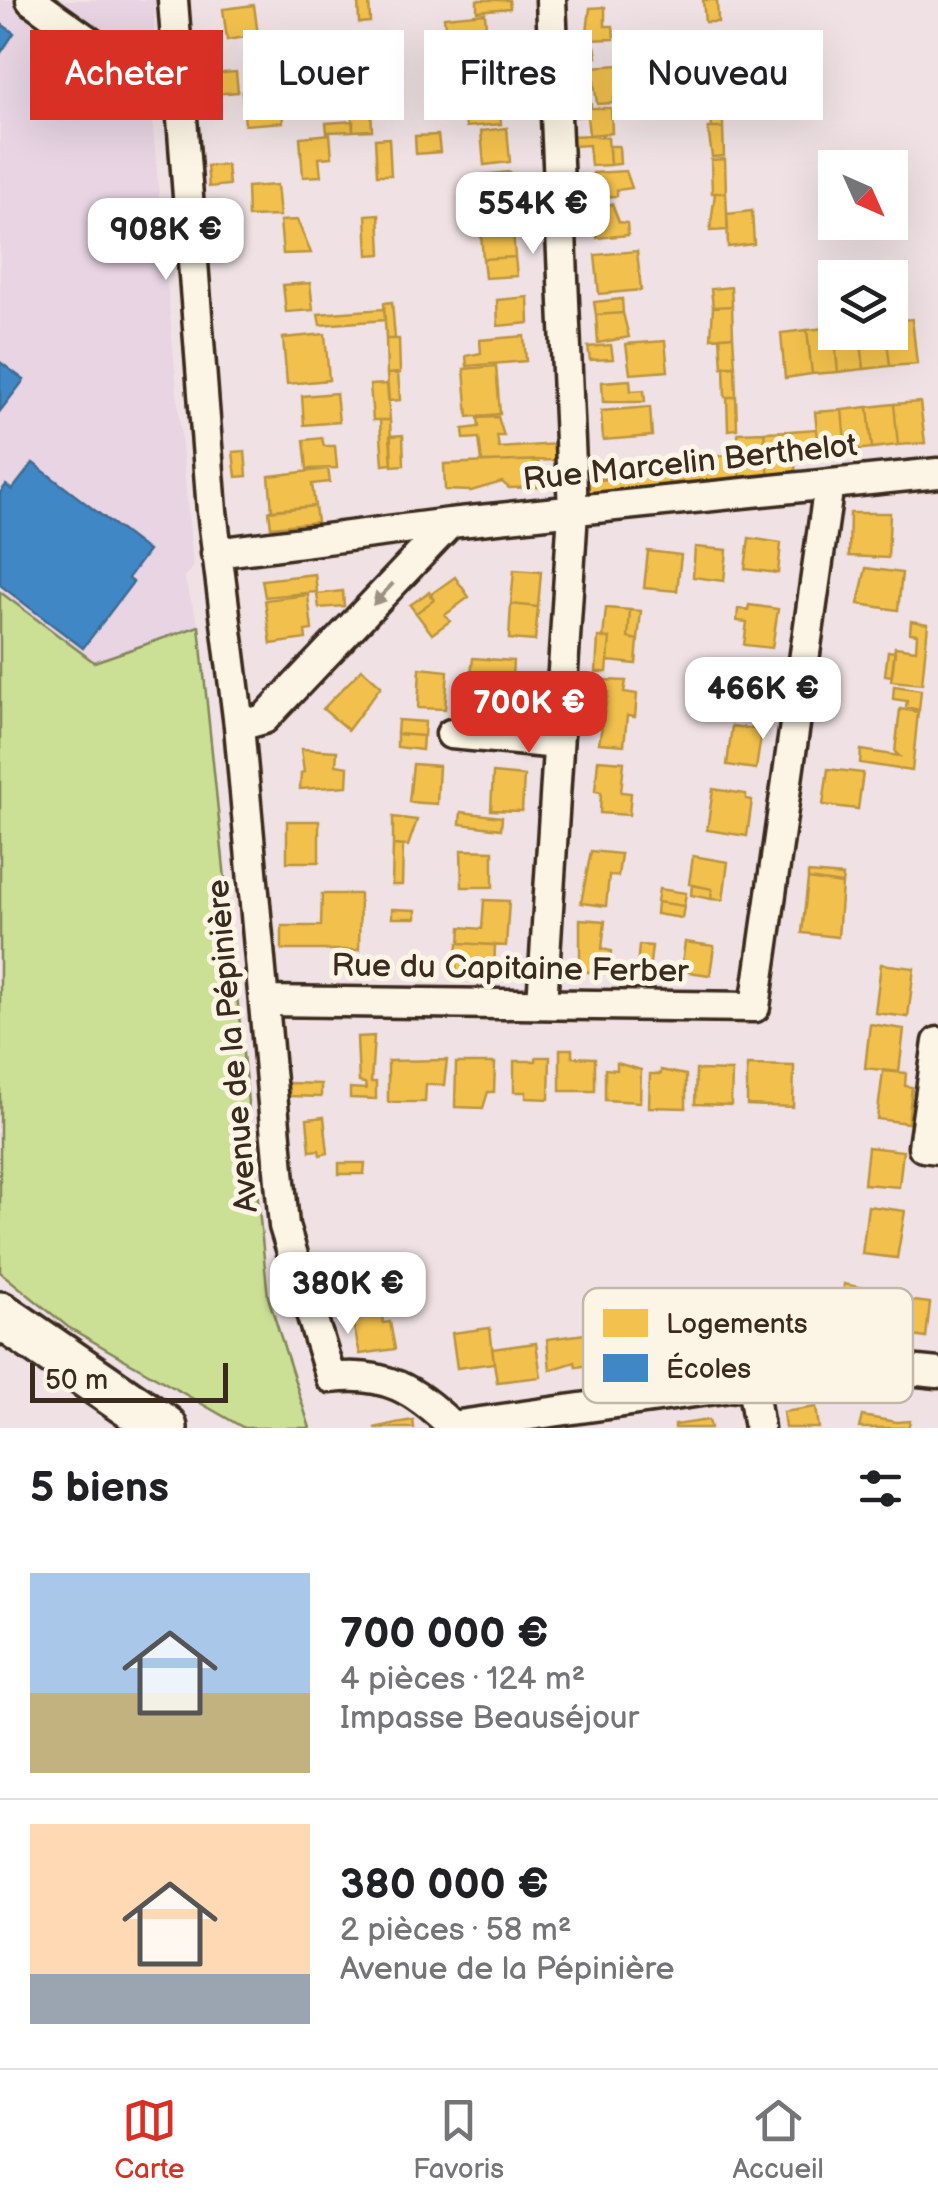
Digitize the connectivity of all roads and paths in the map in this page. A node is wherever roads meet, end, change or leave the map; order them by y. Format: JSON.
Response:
{"nodes":[{"id":1,"x":30,"y":0,"type":"edge"},
{"id":2,"x":173,"y":0,"type":"edge"},
{"id":3,"x":551,"y":0,"type":"edge"},
{"id":4,"x":72,"y":30,"type":"edge"},
{"id":5,"x":175,"y":30,"type":"edge"},
{"id":6,"x":182,"y":120,"type":"edge"},
{"id":7,"x":191,"y":231,"type":"junction"},
{"id":8,"x":128,"y":238,"type":"dead end"},
{"id":9,"x":938,"y":474,"type":"edge"},
{"id":10,"x":828,"y":484,"type":"junction"},
{"id":11,"x":573,"y":511,"type":"junction"},
{"id":12,"x":450,"y":523,"type":"junction"},
{"id":13,"x":216,"y":553,"type":"junction"},
{"id":14,"x":239,"y":726,"type":"junction"},
{"id":15,"x":451,"y":734,"type":"dead end"},
{"id":16,"x":558,"y":744,"type":"junction"},
{"id":17,"x":264,"y":1001,"type":"junction"},
{"id":18,"x":542,"y":1004,"type":"junction"},
{"id":19,"x":938,"y":1042,"type":"edge"},
{"id":20,"x":938,"y":1149,"type":"edge"},
{"id":21,"x":0,"y":1315,"type":"edge"},
{"id":22,"x":0,"y":1343,"type":"edge"},
{"id":23,"x":913,"y":1370,"type":"edge"},
{"id":24,"x":938,"y":1373,"type":"edge"},
{"id":25,"x":616,"y":1403,"type":"edge"},
{"id":26,"x":755,"y":1403,"type":"edge"},
{"id":27,"x":124,"y":1428,"type":"edge"},
{"id":28,"x":164,"y":1428,"type":"edge"},
{"id":29,"x":758,"y":1428,"type":"edge"}],
"edges":[{"from":1,"to":4,"type":"street"},
{"from":2,"to":5,"type":"street","name":"Avenue de la Pépinière"},
{"from":3,"to":11,"type":"street"},
{"from":6,"to":7,"type":"street","name":"Avenue de la Pépinière"},
{"from":7,"to":8,"type":"lane"},
{"from":7,"to":13,"type":"street","name":"Avenue de la Pépinière"},
{"from":9,"to":10,"type":"street","name":"Rue Marcelin Berthelot"},
{"from":10,"to":11,"type":"street","name":"Rue Marcelin Berthelot"},
{"from":10,"to":18,"type":"street","name":"Rue du Capitaine Ferber"},
{"from":11,"to":12,"type":"street","name":"Rue Marcelin Berthelot"},
{"from":11,"to":16,"type":"street"},
{"from":12,"to":13,"type":"street","name":"Rue Marcelin Berthelot"},
{"from":12,"to":14,"type":"street","one_way":true},
{"from":13,"to":14,"type":"street","name":"Avenue de la Pépinière"},
{"from":14,"to":17,"type":"street","name":"Avenue de la Pépinière"},
{"from":15,"to":16,"type":"street"},
{"from":16,"to":18,"type":"street"},
{"from":17,"to":18,"type":"street","name":"Rue du Capitaine Ferber"},
{"from":17,"to":25,"type":"street","name":"Avenue de la Pépinière"},
{"from":19,"to":20,"type":"street"},
{"from":21,"to":28,"type":"main road"},
{"from":22,"to":27,"type":"main road"},
{"from":23,"to":24,"type":"street","name":"Avenue de la Pépinière"},
{"from":26,"to":29,"type":"street"}]}
